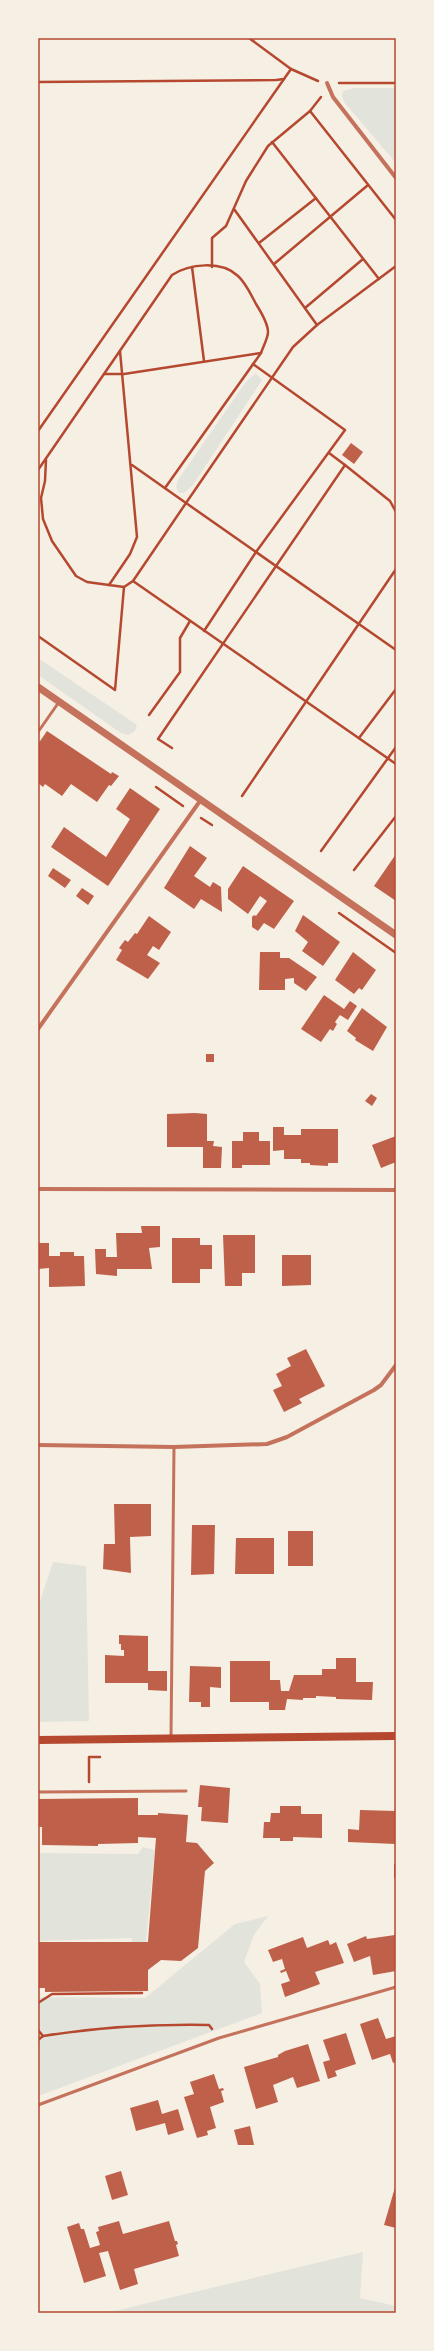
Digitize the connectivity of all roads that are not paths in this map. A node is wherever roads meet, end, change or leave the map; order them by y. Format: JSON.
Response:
{"nodes":[{"id":1,"x":326,"y":83,"type":"road end"},
{"id":2,"x":396,"y":178,"type":"edge"},
{"id":3,"x":38,"y":687,"type":"edge"},
{"id":4,"x":58,"y":702,"type":"junction"},
{"id":5,"x":38,"y":732,"type":"edge"},
{"id":6,"x":200,"y":801,"type":"junction"},
{"id":7,"x":396,"y":935,"type":"edge"},
{"id":8,"x":38,"y":1029,"type":"edge"},
{"id":9,"x":38,"y":1189,"type":"edge"},
{"id":10,"x":396,"y":1190,"type":"edge"},
{"id":11,"x":396,"y":1365,"type":"edge"},
{"id":12,"x":38,"y":1445,"type":"edge"},
{"id":13,"x":174,"y":1447,"type":"junction"},
{"id":14,"x":396,"y":1736,"type":"edge"},
{"id":15,"x":171,"y":1738,"type":"junction"},
{"id":16,"x":38,"y":1740,"type":"edge"},
{"id":17,"x":186,"y":1791,"type":"dead end"},
{"id":18,"x":38,"y":1792,"type":"edge"},
{"id":19,"x":396,"y":1987,"type":"edge"},
{"id":20,"x":38,"y":2105,"type":"edge"}],
"edges":[{"from":1,"to":2,"type":"street"},
{"from":3,"to":4,"type":"street"},
{"from":4,"to":5,"type":"lane"},
{"from":4,"to":6,"type":"street"},
{"from":6,"to":7,"type":"street"},
{"from":6,"to":8,"type":"street"},
{"from":9,"to":10,"type":"street"},
{"from":11,"to":13,"type":"street"},
{"from":12,"to":13,"type":"street"},
{"from":13,"to":15,"type":"lane"},
{"from":14,"to":15,"type":"main road"},
{"from":15,"to":16,"type":"main road"},
{"from":17,"to":18,"type":"lane"},
{"from":19,"to":20,"type":"lane"}]}
